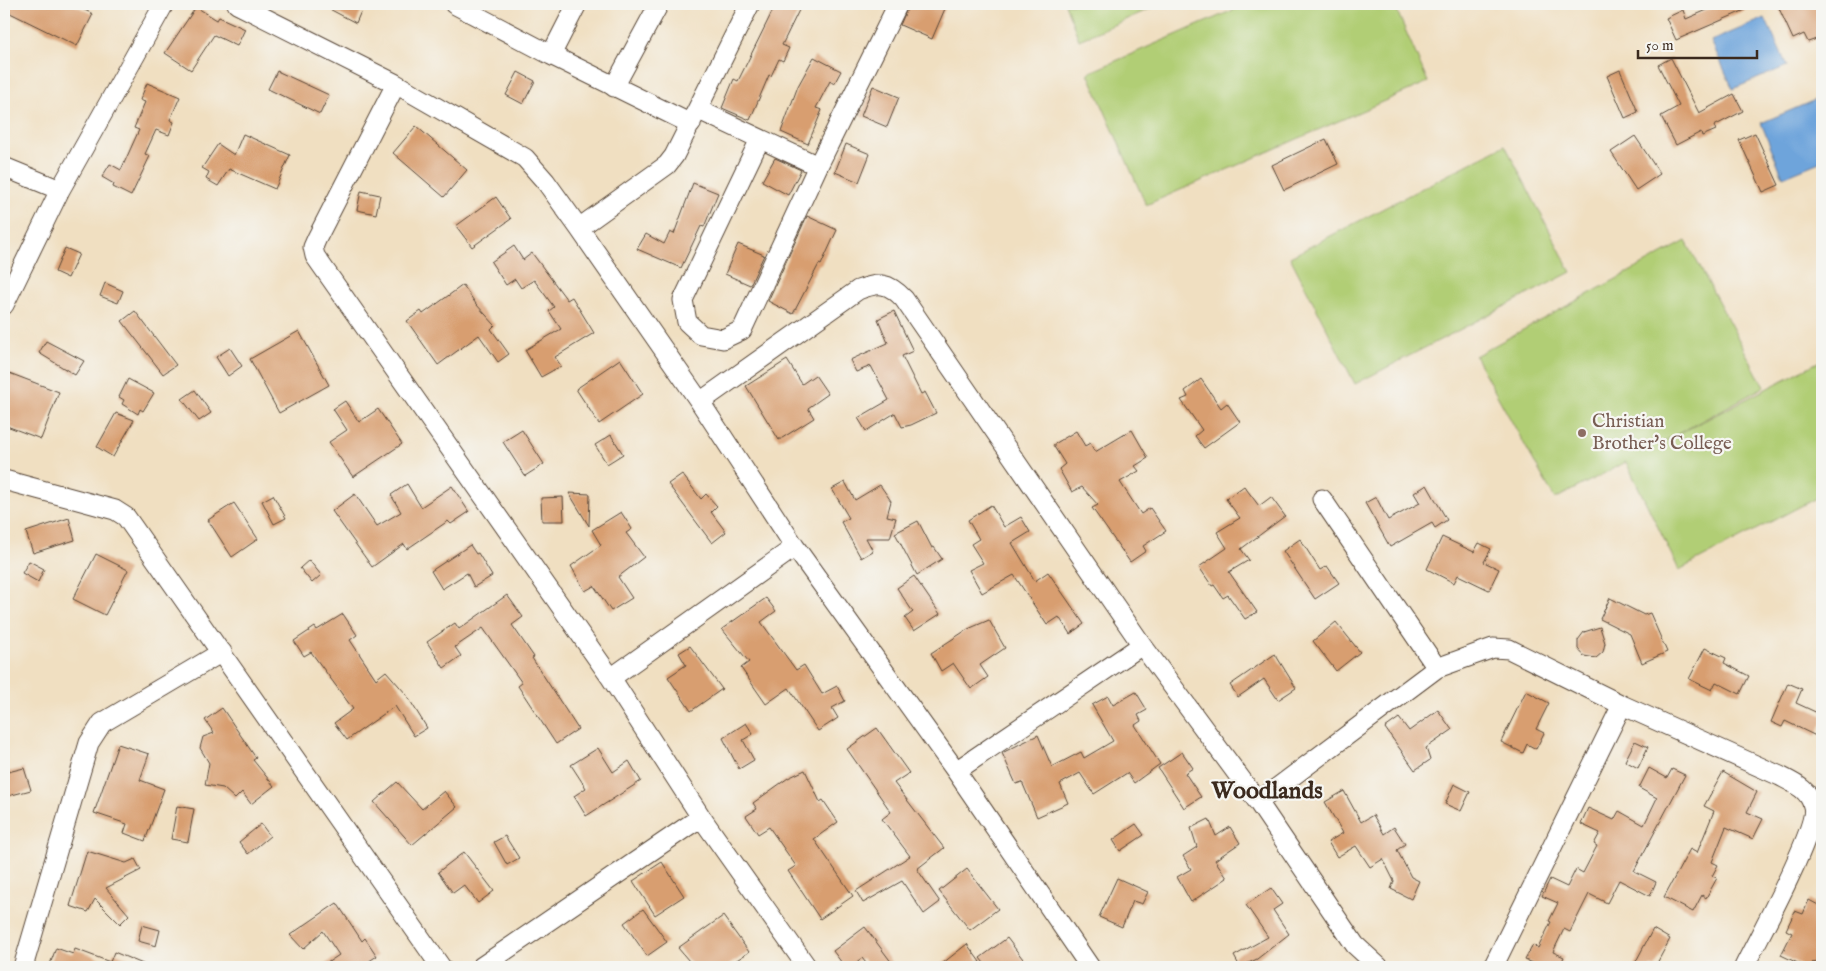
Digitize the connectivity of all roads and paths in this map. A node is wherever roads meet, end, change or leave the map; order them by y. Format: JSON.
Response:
{"nodes":[{"id":1,"x":164,"y":4,"type":"edge"},
{"id":2,"x":237,"y":4,"type":"edge"},
{"id":3,"x":454,"y":4,"type":"edge"},
{"id":4,"x":577,"y":4,"type":"edge"},
{"id":5,"x":659,"y":4,"type":"edge"},
{"id":6,"x":750,"y":4,"type":"edge"},
{"id":7,"x":898,"y":4,"type":"edge"},
{"id":8,"x":551,"y":55,"type":"junction"},
{"id":9,"x":396,"y":84,"type":"junction"},
{"id":10,"x":614,"y":87,"type":"junction"},
{"id":11,"x":695,"y":117,"type":"junction"},
{"id":12,"x":760,"y":139,"type":"junction"},
{"id":13,"x":818,"y":166,"type":"junction"},
{"id":14,"x":4,"y":167,"type":"edge"},
{"id":15,"x":60,"y":190,"type":"junction"},
{"id":16,"x":579,"y":228,"type":"junction"},
{"id":17,"x":4,"y":305,"type":"edge"},
{"id":18,"x":700,"y":402,"type":"junction"},
{"id":19,"x":4,"y":480,"type":"edge"},
{"id":20,"x":1322,"y":498,"type":"dead end"},
{"id":21,"x":795,"y":547,"type":"junction"},
{"id":22,"x":1142,"y":645,"type":"junction"},
{"id":23,"x":222,"y":652,"type":"junction"},
{"id":24,"x":1437,"y":668,"type":"junction"},
{"id":25,"x":611,"y":678,"type":"junction"},
{"id":26,"x":1622,"y":705,"type":"junction"},
{"id":27,"x":956,"y":771,"type":"junction"},
{"id":28,"x":1258,"y":802,"type":"junction"},
{"id":29,"x":702,"y":817,"type":"junction"},
{"id":30,"x":23,"y":967,"type":"edge"},
{"id":31,"x":441,"y":967,"type":"edge"},
{"id":32,"x":481,"y":967,"type":"edge"},
{"id":33,"x":807,"y":967,"type":"edge"},
{"id":34,"x":1090,"y":967,"type":"edge"},
{"id":35,"x":1379,"y":967,"type":"edge"},
{"id":36,"x":1493,"y":967,"type":"edge"},
{"id":37,"x":1744,"y":967,"type":"edge"}],
"edges":[{"from":1,"to":15,"type":"street"},
{"from":2,"to":9,"type":"street"},
{"from":3,"to":8,"type":"street"},
{"from":4,"to":8,"type":"street"},
{"from":5,"to":10,"type":"street"},
{"from":6,"to":11,"type":"street"},
{"from":7,"to":13,"type":"street"},
{"from":8,"to":10,"type":"street"},
{"from":9,"to":16,"type":"street"},
{"from":9,"to":25,"type":"street"},
{"from":10,"to":11,"type":"street"},
{"from":11,"to":12,"type":"street"},
{"from":11,"to":16,"type":"street"},
{"from":12,"to":13,"type":"street"},
{"from":12,"to":13,"type":"street"},
{"from":14,"to":15,"type":"street"},
{"from":15,"to":17,"type":"street"},
{"from":16,"to":18,"type":"street"},
{"from":18,"to":21,"type":"street"},
{"from":18,"to":22,"type":"street"},
{"from":19,"to":23,"type":"street"},
{"from":20,"to":24,"type":"street"},
{"from":21,"to":25,"type":"street"},
{"from":21,"to":27,"type":"street"},
{"from":22,"to":27,"type":"street"},
{"from":22,"to":28,"type":"street"},
{"from":23,"to":30,"type":"street"},
{"from":23,"to":31,"type":"street"},
{"from":24,"to":26,"type":"street"},
{"from":24,"to":28,"type":"street"},
{"from":25,"to":29,"type":"street"},
{"from":26,"to":36,"type":"street"},
{"from":26,"to":37,"type":"street"},
{"from":27,"to":34,"type":"street"},
{"from":28,"to":35,"type":"street"},
{"from":29,"to":32,"type":"street"},
{"from":29,"to":33,"type":"street"}]}
